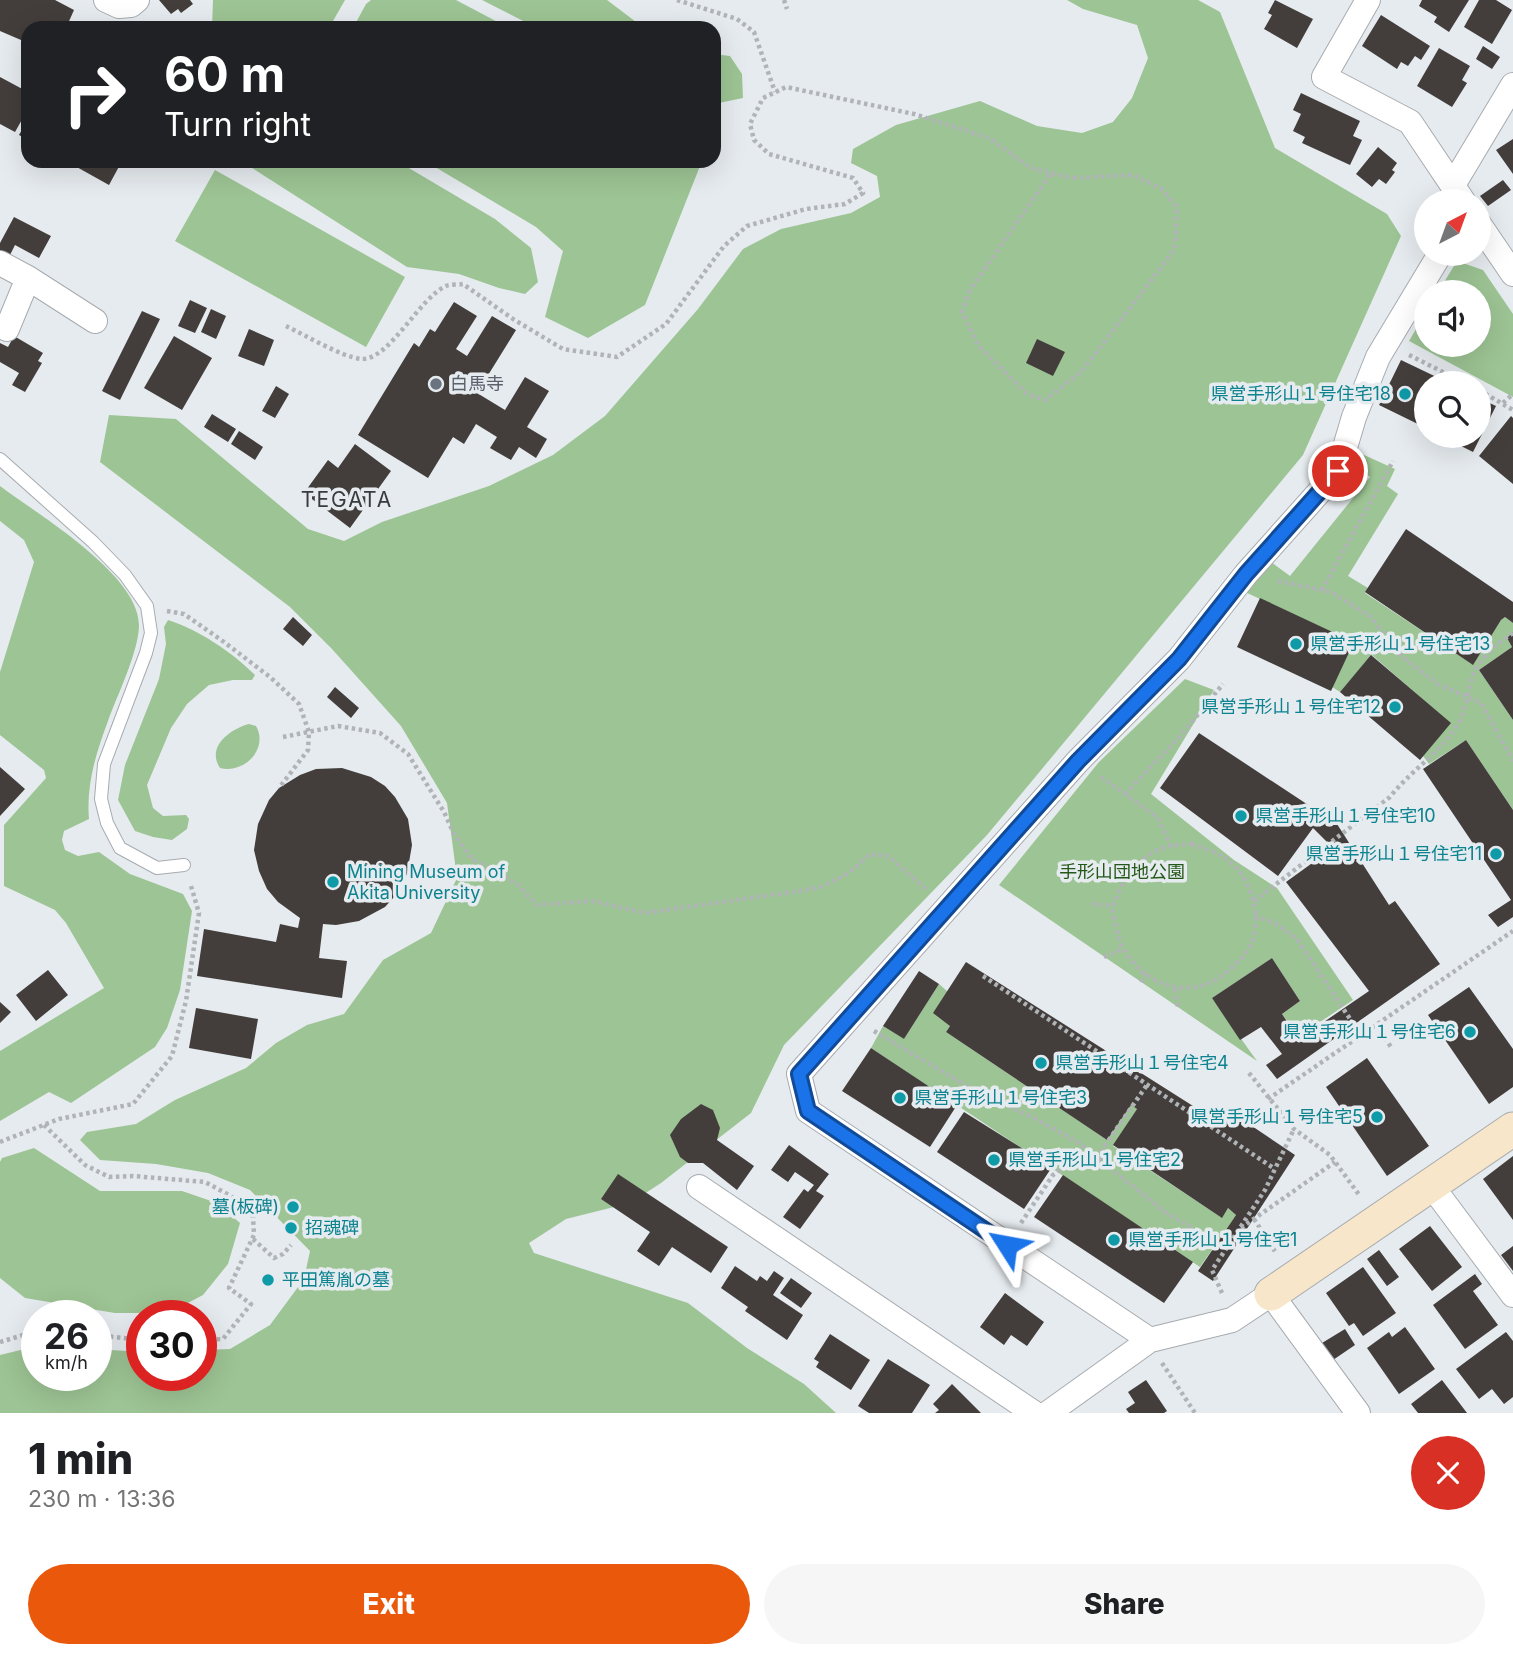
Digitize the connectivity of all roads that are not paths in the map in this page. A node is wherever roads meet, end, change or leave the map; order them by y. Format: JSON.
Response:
{"nodes":[{"id":1,"x":106,"y":0,"type":"edge"},
{"id":2,"x":137,"y":0,"type":"edge"},
{"id":3,"x":1368,"y":0,"type":"edge"},
{"id":4,"x":1513,"y":86,"type":"edge"},
{"id":5,"x":1453,"y":189,"type":"edge"},
{"id":6,"x":1462,"y":189,"type":"edge"},
{"id":7,"x":1491,"y":242,"type":"edge"},
{"id":8,"x":0,"y":264,"type":"edge"},
{"id":9,"x":1433,"y":266,"type":"edge"},
{"id":10,"x":1513,"y":274,"type":"edge"},
{"id":11,"x":28,"y":278,"type":"junction"},
{"id":12,"x":95,"y":321,"type":"dead end"},
{"id":13,"x":7,"y":329,"type":"dead end"},
{"id":14,"x":0,"y":459,"type":"edge"},
{"id":15,"x":184,"y":865,"type":"road end"},
{"id":16,"x":1513,"y":1129,"type":"edge"},
{"id":17,"x":1431,"y":1185,"type":"junction"},
{"id":18,"x":699,"y":1187,"type":"dead end"},
{"id":19,"x":1271,"y":1294,"type":"junction"},
{"id":20,"x":1513,"y":1295,"type":"edge"},
{"id":21,"x":1150,"y":1340,"type":"junction"},
{"id":22,"x":1034,"y":1413,"type":"edge"},
{"id":23,"x":1048,"y":1413,"type":"edge"},
{"id":24,"x":1358,"y":1413,"type":"edge"}],
"edges":[{"from":1,"to":2,"type":"street"},
{"from":3,"to":5,"type":"street"},
{"from":4,"to":6,"type":"street"},
{"from":7,"to":10,"type":"street"},
{"from":8,"to":11,"type":"street"},
{"from":9,"to":21,"type":"street"},
{"from":11,"to":12,"type":"street"},
{"from":11,"to":13,"type":"street"},
{"from":14,"to":15,"type":"lane"},
{"from":16,"to":17,"type":"street"},
{"from":17,"to":19,"type":"street"},
{"from":17,"to":20,"type":"street"},
{"from":18,"to":22,"type":"street"},
{"from":19,"to":21,"type":"street"},
{"from":19,"to":24,"type":"street"},
{"from":21,"to":23,"type":"street"}]}
